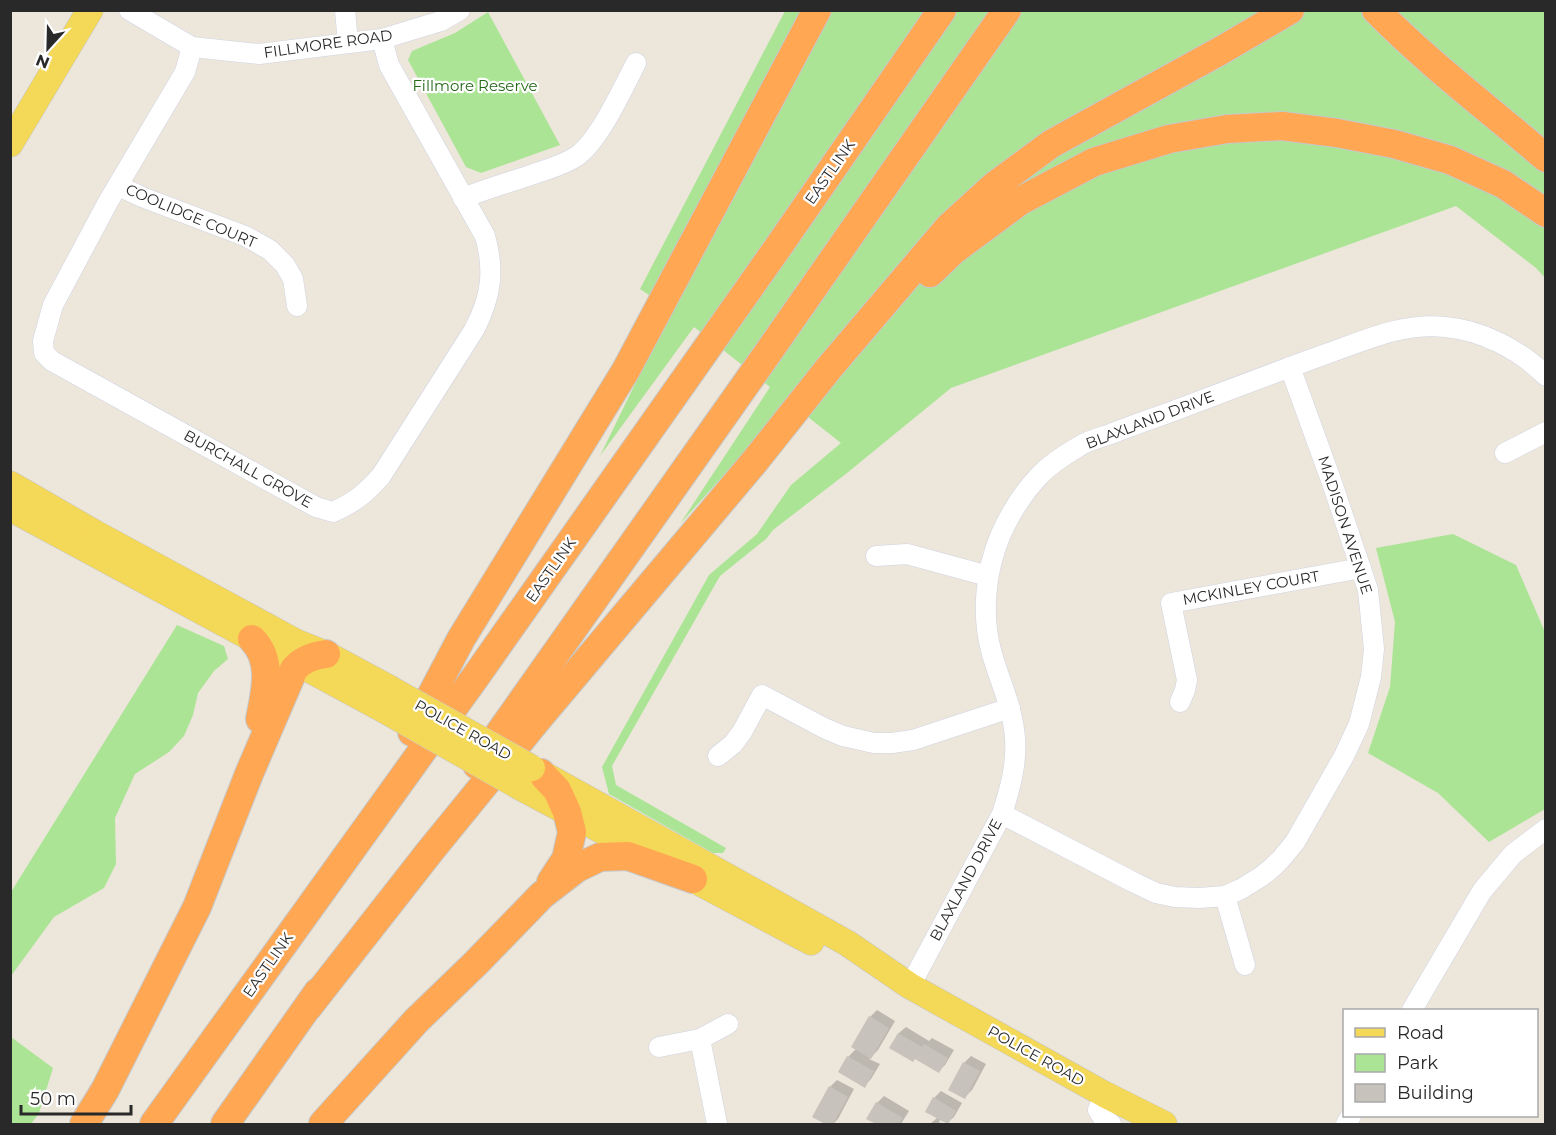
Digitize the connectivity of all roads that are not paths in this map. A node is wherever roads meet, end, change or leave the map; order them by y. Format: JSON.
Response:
{"nodes":[{"id":1,"x":90,"y":10,"type":"edge"},
{"id":2,"x":129,"y":10,"type":"edge"},
{"id":3,"x":345,"y":10,"type":"edge"},
{"id":4,"x":460,"y":10,"type":"edge"},
{"id":5,"x":817,"y":10,"type":"edge"},
{"id":6,"x":826,"y":10,"type":"edge"},
{"id":7,"x":942,"y":10,"type":"edge"},
{"id":8,"x":1007,"y":10,"type":"edge"},
{"id":9,"x":1290,"y":10,"type":"edge"},
{"id":10,"x":1376,"y":10,"type":"edge"},
{"id":11,"x":382,"y":39,"type":"junction"},
{"id":12,"x":348,"y":43,"type":"junction"},
{"id":13,"x":192,"y":47,"type":"junction"},
{"id":14,"x":636,"y":63,"type":"dead end"},
{"id":15,"x":10,"y":144,"type":"edge"},
{"id":16,"x":746,"y":144,"type":"junction"},
{"id":17,"x":1545,"y":158,"type":"edge"},
{"id":18,"x":118,"y":186,"type":"junction"},
{"id":19,"x":463,"y":198,"type":"junction"},
{"id":20,"x":1545,"y":213,"type":"edge"},
{"id":21,"x":297,"y":306,"type":"dead end"},
{"id":22,"x":1290,"y":367,"type":"junction"},
{"id":23,"x":829,"y":368,"type":"junction"},
{"id":24,"x":1545,"y":376,"type":"edge"},
{"id":25,"x":1545,"y":432,"type":"edge"},
{"id":26,"x":1504,"y":453,"type":"dead end"},
{"id":27,"x":10,"y":484,"type":"edge"},
{"id":28,"x":10,"y":508,"type":"edge"},
{"id":29,"x":876,"y":556,"type":"dead end"},
{"id":30,"x":1361,"y":568,"type":"junction"},
{"id":31,"x":988,"y":576,"type":"junction"},
{"id":32,"x":252,"y":639,"type":"junction"},
{"id":33,"x":326,"y":654,"type":"junction"},
{"id":34,"x":299,"y":664,"type":"junction"},
{"id":35,"x":383,"y":697,"type":"junction"},
{"id":36,"x":1180,"y":702,"type":"dead end"},
{"id":37,"x":1010,"y":708,"type":"junction"},
{"id":38,"x":718,"y":756,"type":"dead end"},
{"id":39,"x":249,"y":774,"type":"junction"},
{"id":40,"x":531,"y":776,"type":"junction"},
{"id":41,"x":567,"y":812,"type":"junction"},
{"id":42,"x":1002,"y":814,"type":"junction"},
{"id":43,"x":1545,"y":829,"type":"edge"},
{"id":44,"x":345,"y":858,"type":"junction"},
{"id":45,"x":693,"y":879,"type":"junction"},
{"id":46,"x":542,"y":895,"type":"junction"},
{"id":47,"x":1225,"y":896,"type":"junction"},
{"id":48,"x":1245,"y":965,"type":"dead end"},
{"id":49,"x":910,"y":986,"type":"junction"},
{"id":50,"x":308,"y":1007,"type":"junction"},
{"id":51,"x":1413,"y":1009,"type":"edge"},
{"id":52,"x":728,"y":1024,"type":"dead end"},
{"id":53,"x":700,"y":1039,"type":"junction"},
{"id":54,"x":659,"y":1047,"type":"dead end"},
{"id":55,"x":1104,"y":1094,"type":"junction"},
{"id":56,"x":84,"y":1125,"type":"edge"},
{"id":57,"x":154,"y":1125,"type":"edge"},
{"id":58,"x":225,"y":1125,"type":"edge"},
{"id":59,"x":322,"y":1125,"type":"edge"},
{"id":60,"x":717,"y":1125,"type":"edge"},
{"id":61,"x":1111,"y":1125,"type":"edge"},
{"id":62,"x":1164,"y":1125,"type":"edge"}],
"edges":[{"from":1,"to":15,"type":"main road"},
{"from":2,"to":13,"type":"street","name":"FILLMORE ROAD"},
{"from":3,"to":12,"type":"street"},
{"from":4,"to":11,"type":"street","name":"FILLMORE ROAD"},
{"from":5,"to":16,"type":"highway"},
{"from":6,"to":16,"type":"highway"},
{"from":7,"to":44,"type":"highway","name":"EASTLINK"},
{"from":8,"to":50,"type":"highway"},
{"from":9,"to":23,"type":"highway"},
{"from":10,"to":17,"type":"highway"},
{"from":11,"to":12,"type":"street","name":"FILLMORE ROAD"},
{"from":11,"to":19,"type":"street","name":"BURCHALL GROVE"},
{"from":12,"to":13,"type":"street","name":"FILLMORE ROAD"},
{"from":13,"to":18,"type":"street","name":"BURCHALL GROVE"},
{"from":14,"to":19,"type":"street"},
{"from":16,"to":44,"type":"highway"},
{"from":18,"to":19,"type":"street","name":"BURCHALL GROVE"},
{"from":18,"to":21,"type":"street","name":"COOLIDGE COURT"},
{"from":20,"to":23,"type":"highway"},
{"from":22,"to":24,"type":"street","name":"BLAXLAND DRIVE"},
{"from":22,"to":30,"type":"street","name":"MADISON AVENUE"},
{"from":22,"to":31,"type":"street","name":"BLAXLAND DRIVE"},
{"from":23,"to":50,"type":"highway"},
{"from":25,"to":26,"type":"street"},
{"from":27,"to":33,"type":"main road","name":"POLICE ROAD"},
{"from":28,"to":32,"type":"main road","name":"POLICE ROAD"},
{"from":29,"to":31,"type":"street"},
{"from":30,"to":36,"type":"street","name":"MCKINLEY COURT"},
{"from":30,"to":47,"type":"street","name":"MADISON AVENUE"},
{"from":31,"to":37,"type":"street","name":"BLAXLAND DRIVE"},
{"from":32,"to":34,"type":"main road","name":"POLICE ROAD"},
{"from":32,"to":39,"type":"highway"},
{"from":33,"to":34,"type":"highway"},
{"from":33,"to":35,"type":"main road","name":"POLICE ROAD"},
{"from":34,"to":35,"type":"main road","name":"POLICE ROAD"},
{"from":34,"to":39,"type":"highway"},
{"from":35,"to":40,"type":"main road","name":"POLICE ROAD","bridge":true},
{"from":37,"to":38,"type":"street"},
{"from":37,"to":42,"type":"street","name":"BLAXLAND DRIVE"},
{"from":39,"to":56,"type":"highway"},
{"from":40,"to":41,"type":"highway"},
{"from":40,"to":49,"type":"main road","name":"POLICE ROAD"},
{"from":41,"to":45,"type":"main road","name":"POLICE ROAD"},
{"from":41,"to":46,"type":"highway"},
{"from":42,"to":47,"type":"street","name":"MADISON AVENUE"},
{"from":42,"to":49,"type":"street","name":"BLAXLAND DRIVE"},
{"from":43,"to":51,"type":"street"},
{"from":44,"to":57,"type":"highway","name":"EASTLINK"},
{"from":45,"to":46,"type":"highway"},
{"from":45,"to":49,"type":"main road","name":"POLICE ROAD"},
{"from":46,"to":59,"type":"highway"},
{"from":47,"to":48,"type":"street"},
{"from":49,"to":55,"type":"main road","name":"POLICE ROAD"},
{"from":50,"to":58,"type":"highway"},
{"from":52,"to":53,"type":"street"},
{"from":53,"to":54,"type":"street"},
{"from":53,"to":60,"type":"street"},
{"from":55,"to":61,"type":"street"},
{"from":55,"to":62,"type":"main road","name":"POLICE ROAD"}]}
